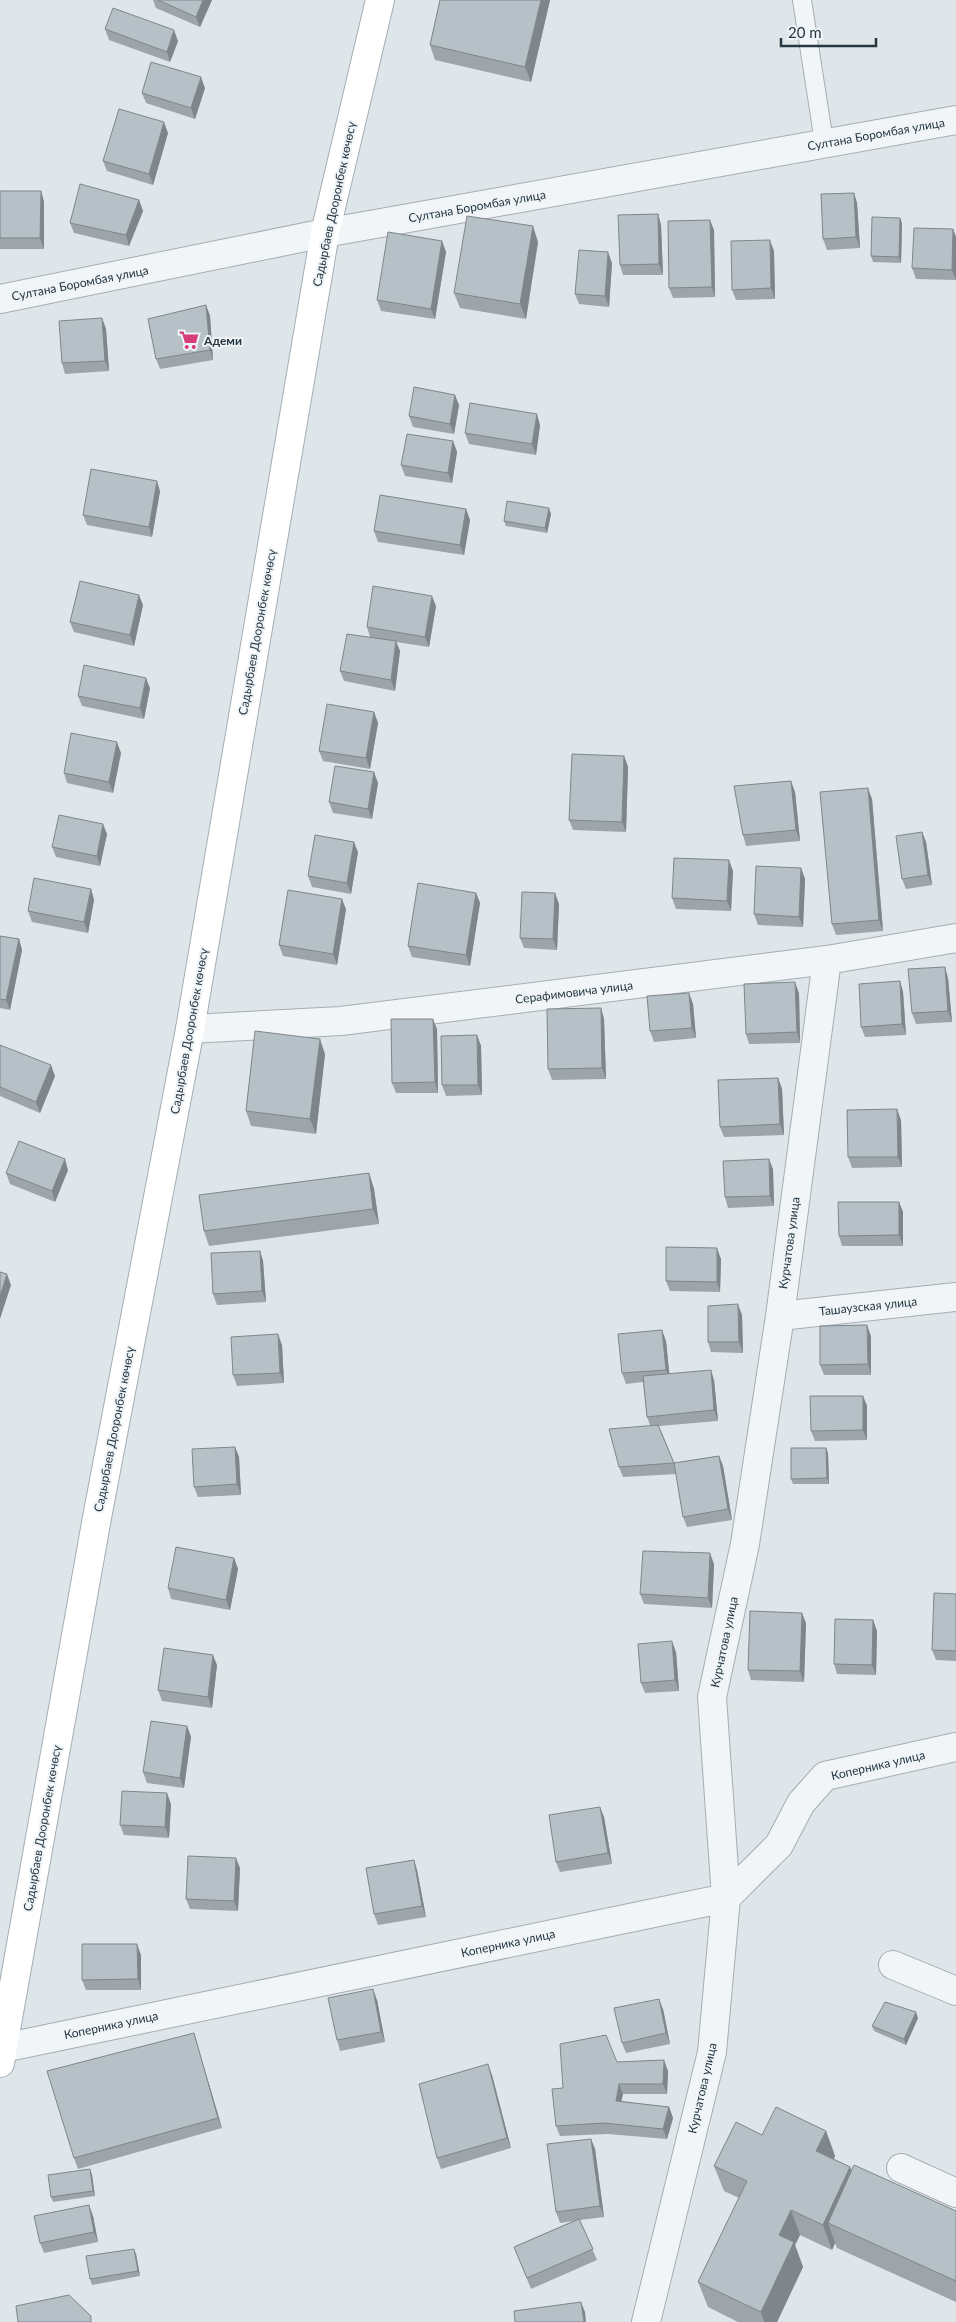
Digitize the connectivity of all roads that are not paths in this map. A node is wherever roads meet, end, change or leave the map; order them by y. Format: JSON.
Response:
{"nodes":[{"id":1,"x":380,"y":0,"type":"edge"},
{"id":2,"x":802,"y":0,"type":"edge"},
{"id":3,"x":956,"y":120,"type":"edge"},
{"id":4,"x":824,"y":142,"type":"junction"},
{"id":5,"x":325,"y":234,"type":"junction"},
{"id":6,"x":0,"y":299,"type":"edge"},
{"id":7,"x":956,"y":938,"type":"edge"},
{"id":8,"x":827,"y":960,"type":"junction"},
{"id":9,"x":190,"y":1029,"type":"junction"},
{"id":10,"x":956,"y":1297,"type":"edge"},
{"id":11,"x":780,"y":1316,"type":"junction"},
{"id":12,"x":956,"y":1747,"type":"edge"},
{"id":13,"x":726,"y":1898,"type":"junction"},
{"id":14,"x":893,"y":1965,"type":"dead end"},
{"id":15,"x":956,"y":1992,"type":"edge"},
{"id":16,"x":2,"y":2055,"type":"edge"},
{"id":17,"x":901,"y":2168,"type":"dead end"},
{"id":18,"x":956,"y":2193,"type":"edge"},
{"id":19,"x":646,"y":2322,"type":"edge"}],
"edges":[{"from":1,"to":5,"type":"main road","name":"Садырбаев Дооронбек көчөсү"},
{"from":2,"to":4,"type":"lane"},
{"from":3,"to":4,"type":"street","name":"Султана Боромбая улица"},
{"from":4,"to":5,"type":"street","name":"Султана Боромбая улица"},
{"from":5,"to":6,"type":"street","name":"Султана Боромбая улица"},
{"from":5,"to":9,"type":"main road","name":"Садырбаев Дооронбек көчөсү"},
{"from":7,"to":8,"type":"street","name":"Серафимовича улица"},
{"from":8,"to":9,"type":"street","name":"Серафимовича улица"},
{"from":8,"to":11,"type":"street","name":"Курчатова улица"},
{"from":9,"to":16,"type":"main road","name":"Садырбаев Дооронбек көчөсү"},
{"from":10,"to":11,"type":"street","name":"Ташаузская улица"},
{"from":11,"to":13,"type":"street","name":"Курчатова улица"},
{"from":12,"to":13,"type":"street","name":"Коперника улица"},
{"from":13,"to":16,"type":"street","name":"Коперника улица"},
{"from":13,"to":19,"type":"street","name":"Курчатова улица"},
{"from":14,"to":15,"type":"street"},
{"from":17,"to":18,"type":"street"}]}
